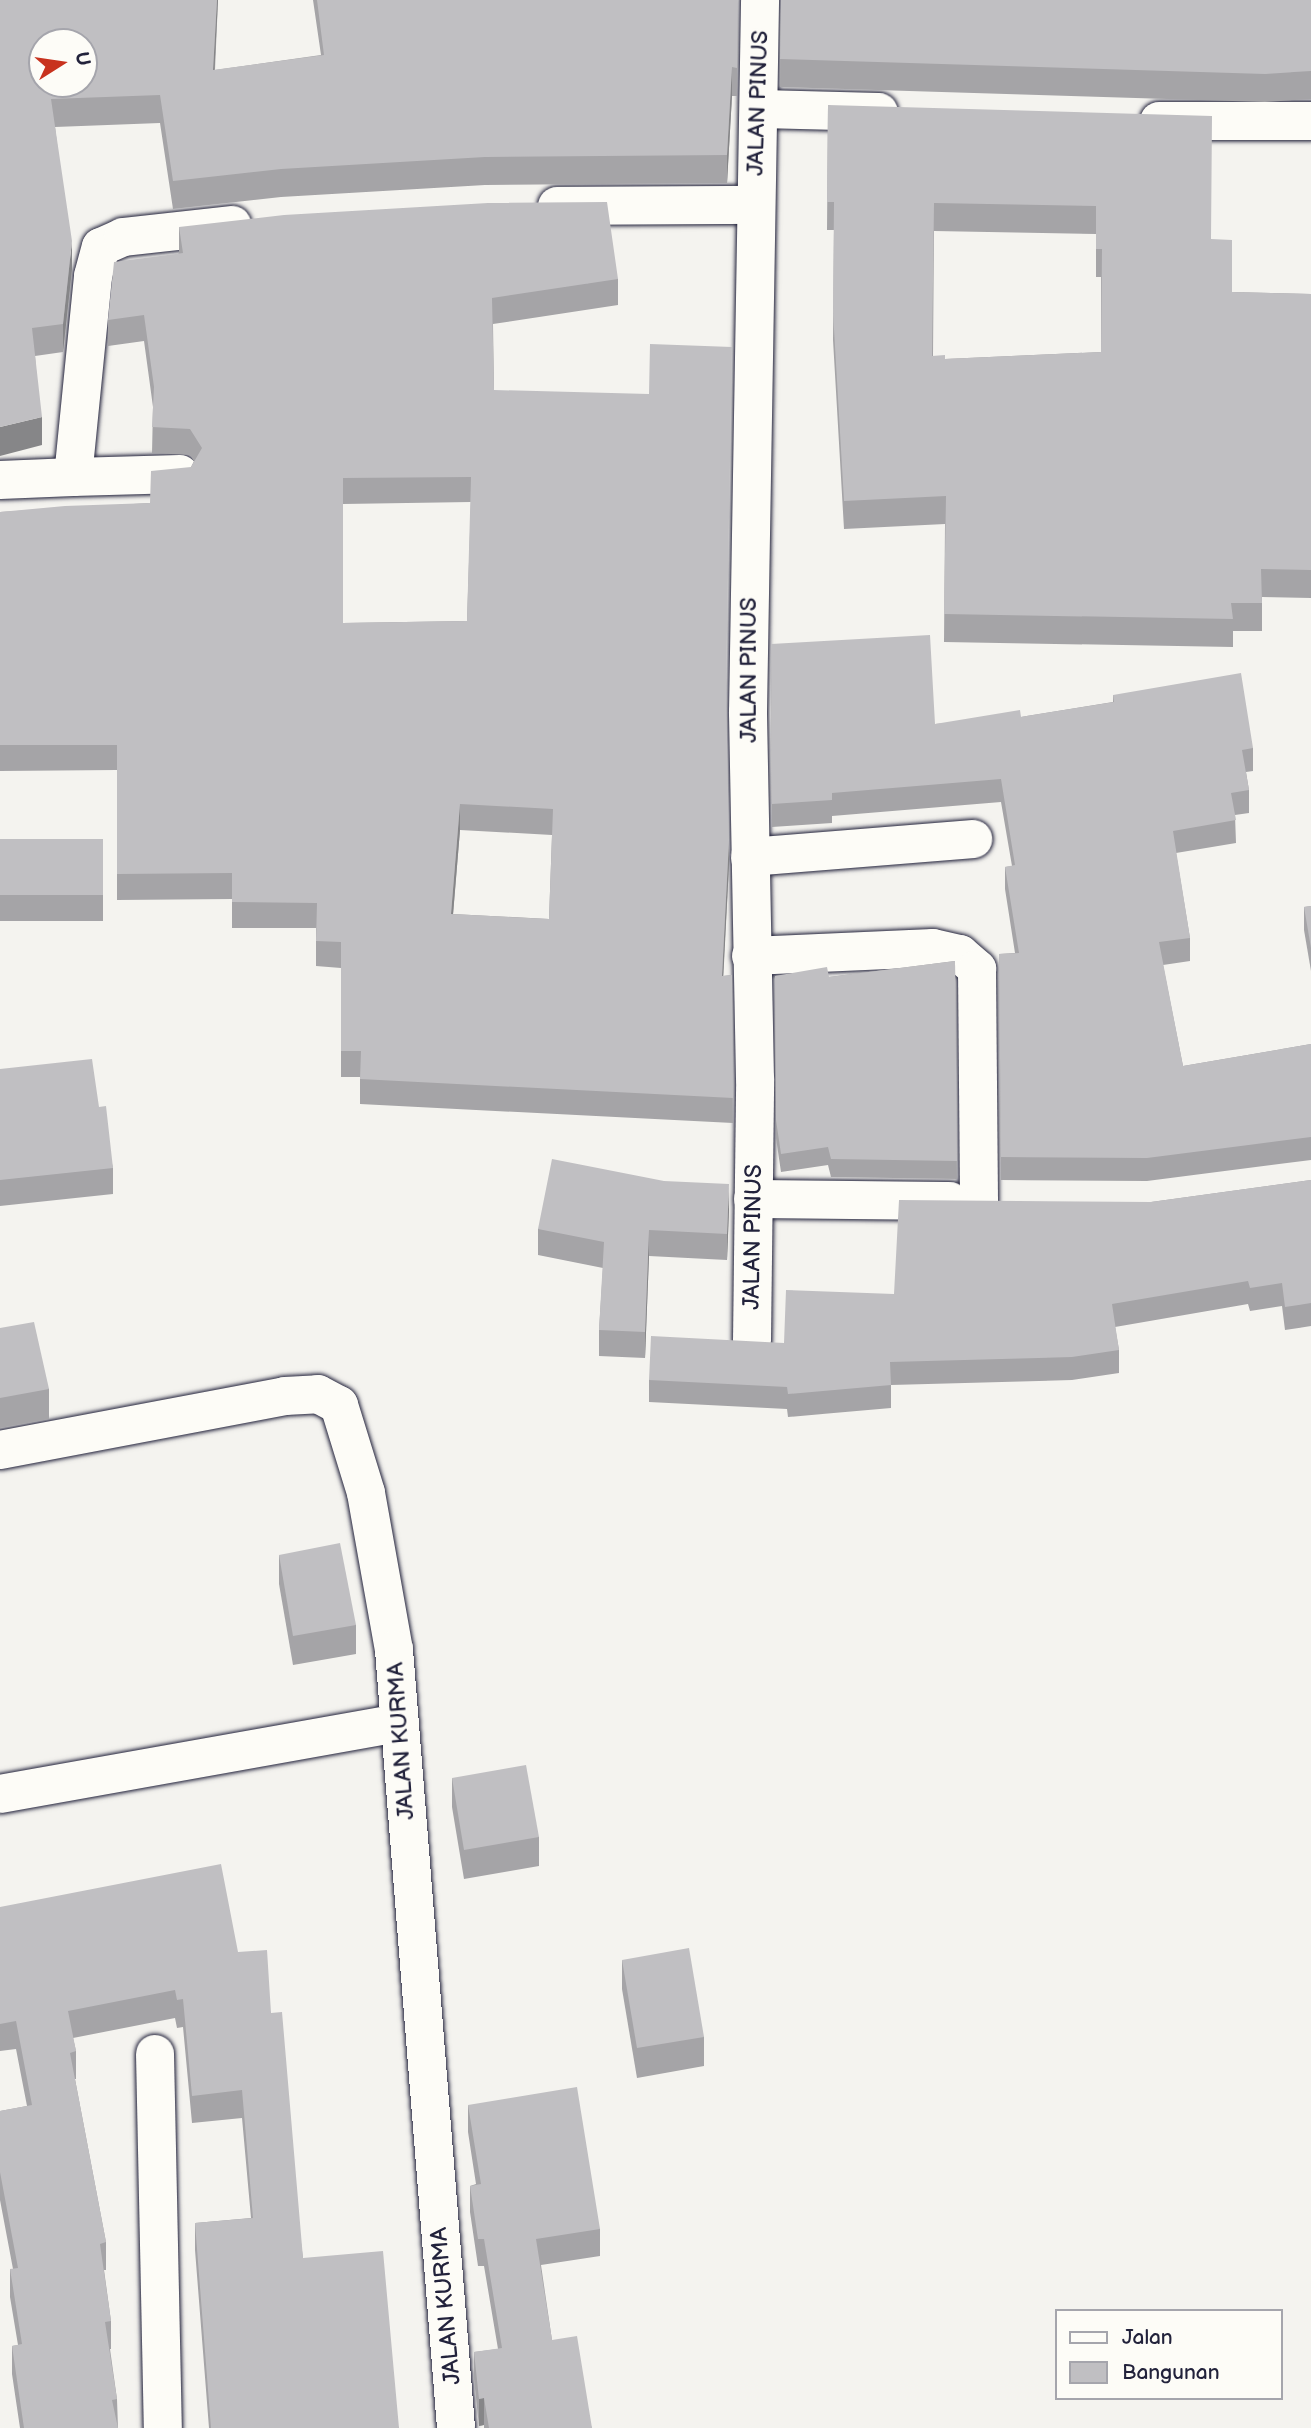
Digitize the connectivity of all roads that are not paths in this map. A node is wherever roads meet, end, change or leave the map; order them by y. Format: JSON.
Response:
{"nodes":[{"id":1,"x":760,"y":0,"type":"edge"},
{"id":2,"x":761,"y":109,"type":"junction"},
{"id":3,"x":911,"y":113,"type":"edge"},
{"id":4,"x":1129,"y":120,"type":"edge"},
{"id":5,"x":1311,"y":121,"type":"edge"},
{"id":6,"x":755,"y":205,"type":"junction"},
{"id":7,"x":527,"y":206,"type":"edge"},
{"id":8,"x":270,"y":220,"type":"edge"},
{"id":9,"x":180,"y":474,"type":"edge"},
{"id":10,"x":73,"y":477,"type":"junction"},
{"id":11,"x":0,"y":480,"type":"edge"},
{"id":12,"x":973,"y":839,"type":"dead end"},
{"id":13,"x":750,"y":857,"type":"junction"},
{"id":14,"x":751,"y":956,"type":"junction"},
{"id":15,"x":753,"y":1199,"type":"junction"},
{"id":16,"x":752,"y":1340,"type":"edge"},
{"id":17,"x":0,"y":1450,"type":"edge"},
{"id":18,"x":399,"y":1723,"type":"junction"},
{"id":19,"x":0,"y":1794,"type":"edge"},
{"id":20,"x":155,"y":2054,"type":"dead end"},
{"id":21,"x":163,"y":2428,"type":"edge"},
{"id":22,"x":456,"y":2428,"type":"edge"}],
"edges":[{"from":1,"to":2,"type":"street","name":"JALAN PINUS"},
{"from":2,"to":3,"type":"street"},
{"from":2,"to":6,"type":"street","name":"JALAN PINUS"},
{"from":4,"to":5,"type":"street"},
{"from":6,"to":7,"type":"street"},
{"from":6,"to":13,"type":"street","name":"JALAN PINUS"},
{"from":8,"to":10,"type":"street"},
{"from":9,"to":10,"type":"street"},
{"from":10,"to":11,"type":"street"},
{"from":12,"to":13,"type":"street"},
{"from":13,"to":14,"type":"street","name":"JALAN PINUS"},
{"from":14,"to":15,"type":"street","name":"JALAN PINUS"},
{"from":14,"to":15,"type":"street"},
{"from":15,"to":16,"type":"street","name":"JALAN PINUS"},
{"from":17,"to":18,"type":"street","name":"JALAN KURMA"},
{"from":18,"to":19,"type":"street"},
{"from":18,"to":22,"type":"street","name":"JALAN KURMA"},
{"from":20,"to":21,"type":"street"}]}
